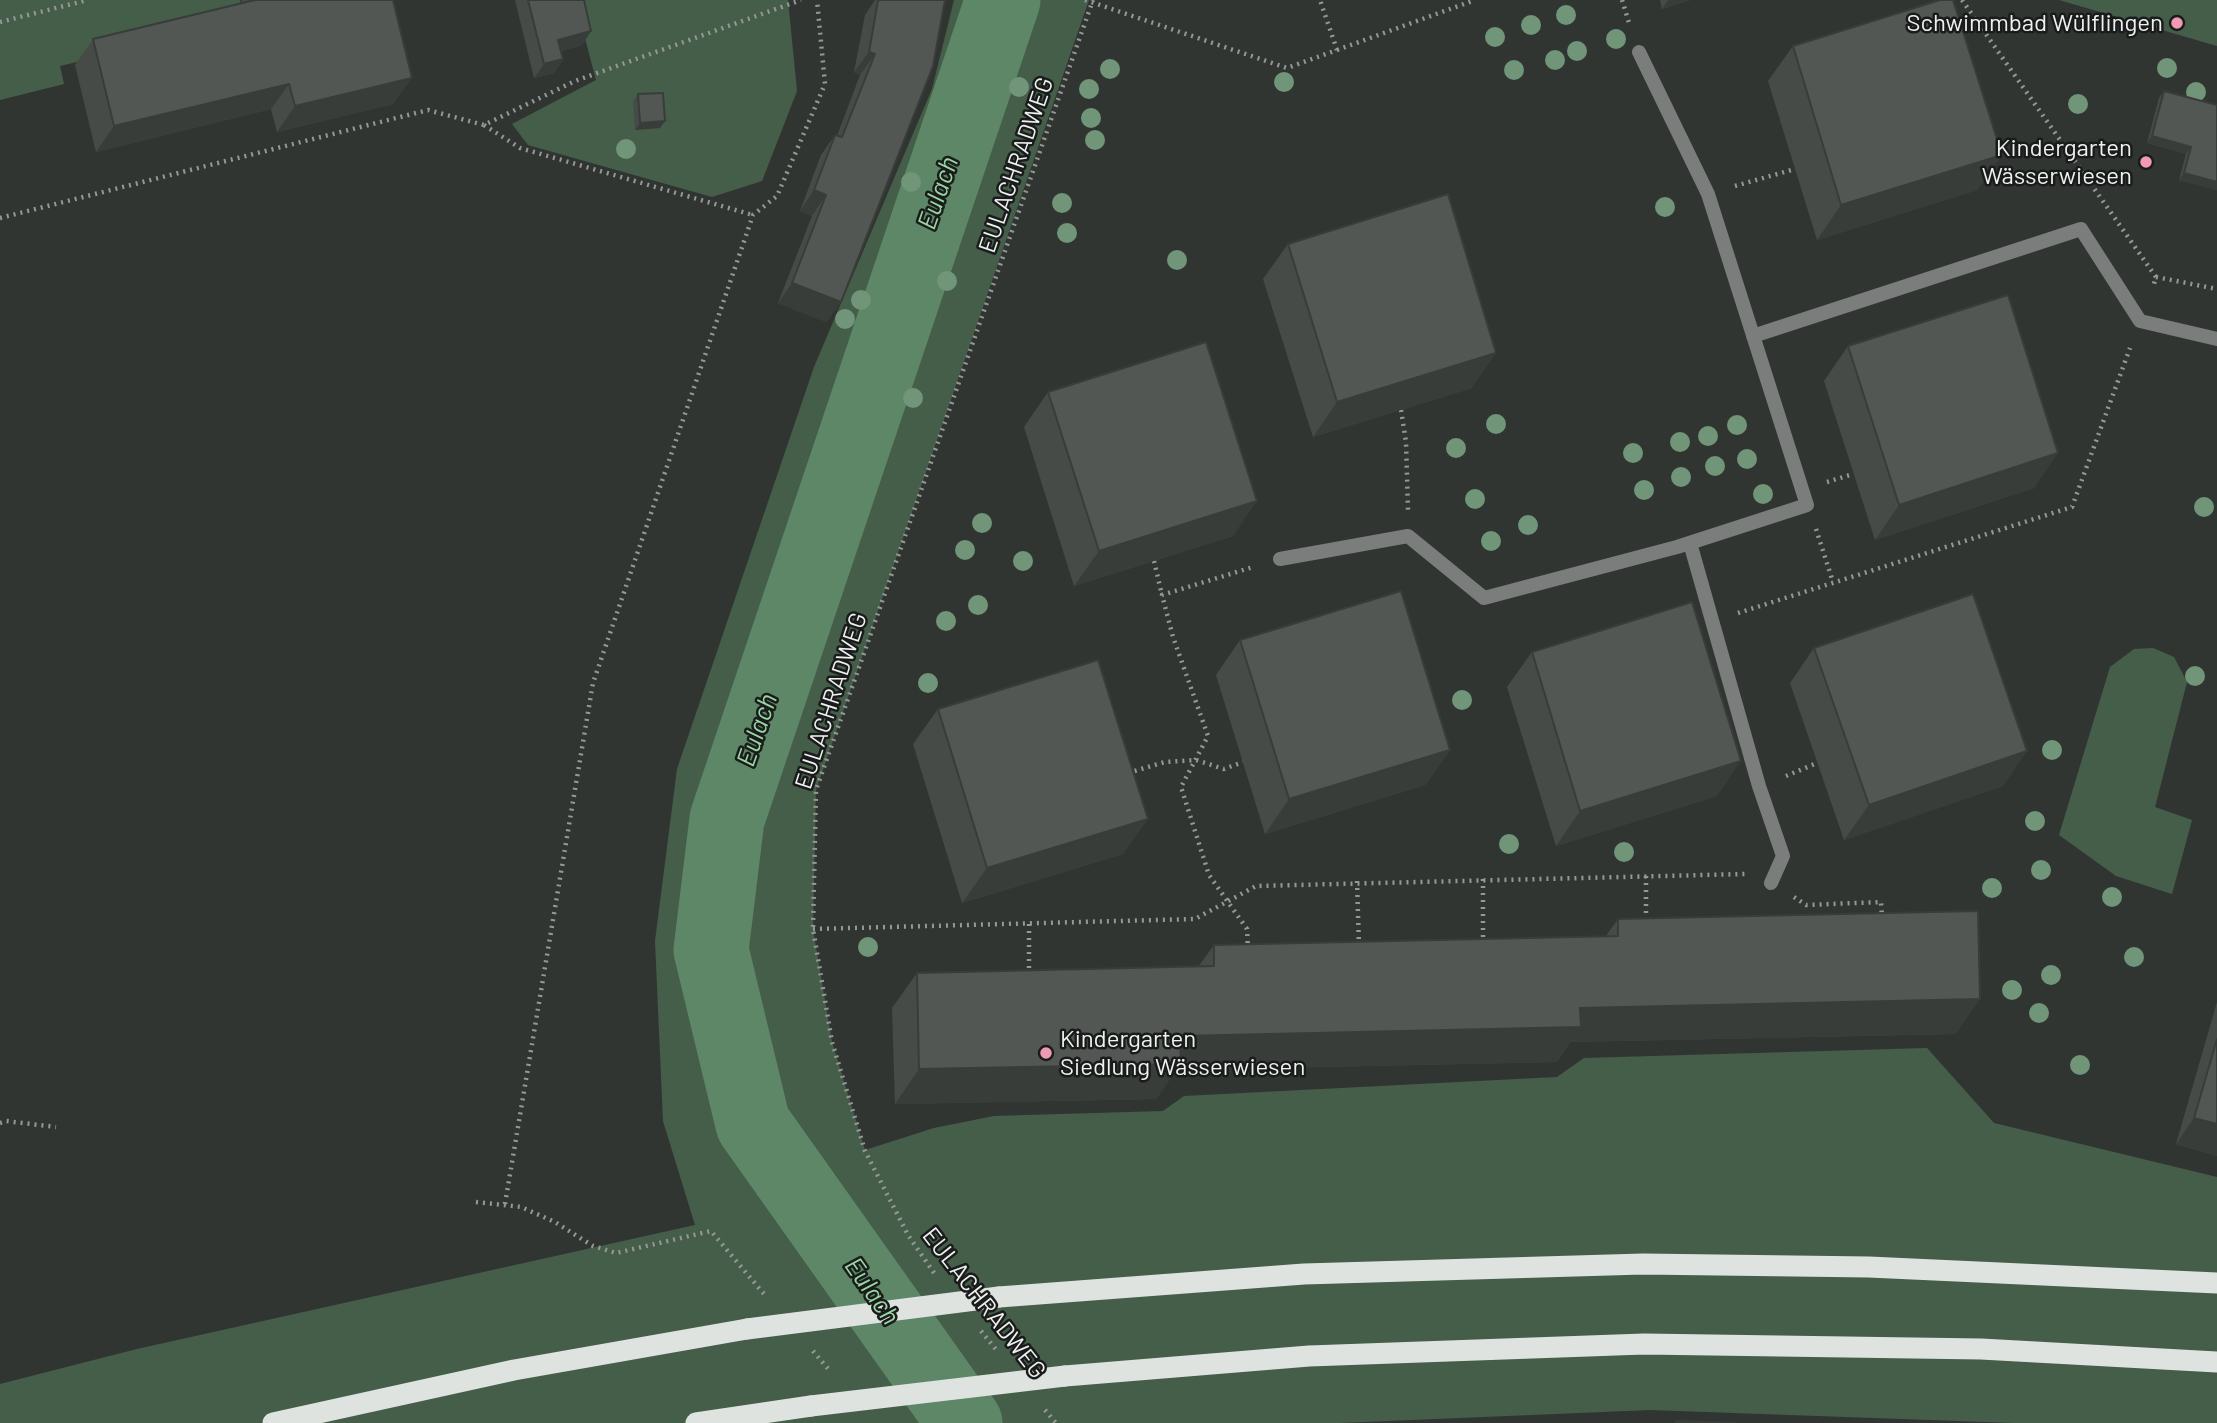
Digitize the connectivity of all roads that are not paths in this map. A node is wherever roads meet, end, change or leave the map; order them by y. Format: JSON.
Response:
{"nodes":[{"id":1,"x":1639,"y":52,"type":"dead end"},
{"id":2,"x":1753,"y":335,"type":"junction"},
{"id":3,"x":2217,"y":339,"type":"edge"},
{"id":4,"x":1690,"y":543,"type":"junction"},
{"id":5,"x":1280,"y":559,"type":"road end"},
{"id":6,"x":1771,"y":883,"type":"road end"},
{"id":7,"x":2217,"y":1283,"type":"edge"},
{"id":8,"x":2217,"y":1362,"type":"edge"},
{"id":9,"x":273,"y":1423,"type":"edge"},
{"id":10,"x":696,"y":1423,"type":"edge"}],
"edges":[{"from":1,"to":2,"type":"lane"},
{"from":2,"to":3,"type":"lane"},
{"from":2,"to":4,"type":"lane"},
{"from":4,"to":5,"type":"lane"},
{"from":4,"to":6,"type":"lane"},
{"from":7,"to":9,"type":"highway","bridge":true},
{"from":8,"to":10,"type":"highway","bridge":true}]}
